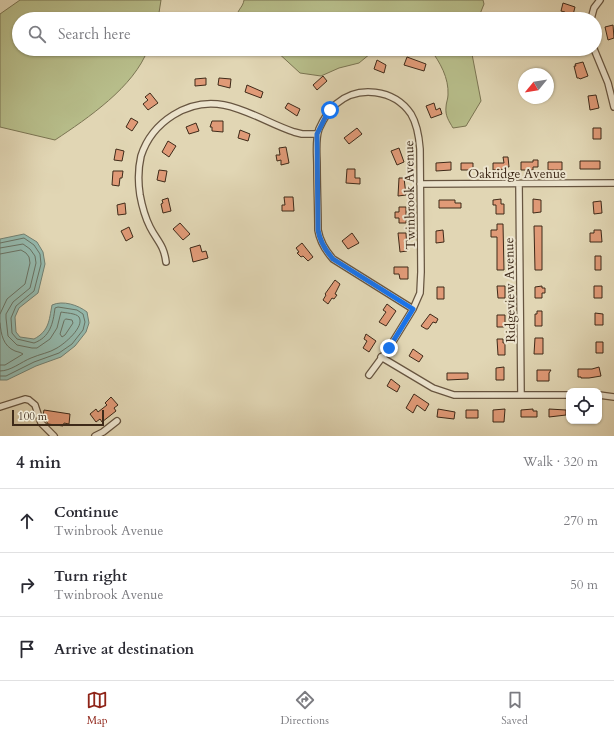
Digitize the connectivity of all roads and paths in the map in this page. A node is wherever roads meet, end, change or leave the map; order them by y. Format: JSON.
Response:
{"nodes":[{"id":1,"x":600,"y":0,"type":"edge"},
{"id":2,"x":593,"y":12,"type":"edge"},
{"id":3,"x":597,"y":56,"type":"edge"},
{"id":4,"x":614,"y":107,"type":"edge"},
{"id":5,"x":317,"y":134,"type":"junction"},
{"id":6,"x":614,"y":183,"type":"edge"},
{"id":7,"x":420,"y":184,"type":"junction"},
{"id":8,"x":519,"y":184,"type":"junction"},
{"id":9,"x":166,"y":262,"type":"dead end"},
{"id":10,"x":413,"y":309,"type":"junction"},
{"id":11,"x":382,"y":357,"type":"junction"},
{"id":12,"x":369,"y":375,"type":"dead end"},
{"id":13,"x":521,"y":395,"type":"junction"},
{"id":14,"x":566,"y":395,"type":"edge"},
{"id":15,"x":602,"y":395,"type":"edge"},
{"id":16,"x":614,"y":397,"type":"edge"},
{"id":17,"x":0,"y":407,"type":"edge"},
{"id":18,"x":117,"y":421,"type":"dead end"},
{"id":19,"x":54,"y":436,"type":"edge"},
{"id":20,"x":95,"y":436,"type":"edge"}],
"edges":[{"from":1,"to":2,"type":"street"},
{"from":3,"to":4,"type":"street"},
{"from":5,"to":7,"type":"street","name":"Twinbrook Avenue"},
{"from":5,"to":9,"type":"street"},
{"from":5,"to":10,"type":"street","name":"Twinbrook Avenue"},
{"from":6,"to":8,"type":"street","name":"Oakridge Avenue"},
{"from":7,"to":8,"type":"street","name":"Oakridge Avenue"},
{"from":7,"to":10,"type":"street","name":"Twinbrook Avenue"},
{"from":8,"to":13,"type":"street","name":"Ridgeview Avenue"},
{"from":10,"to":11,"type":"street","name":"Twinbrook Avenue"},
{"from":11,"to":12,"type":"street","name":"Twinbrook Avenue"},
{"from":11,"to":13,"type":"street"},
{"from":13,"to":14,"type":"street"},
{"from":15,"to":16,"type":"street"},
{"from":17,"to":19,"type":"street"},
{"from":18,"to":20,"type":"street"}]}
